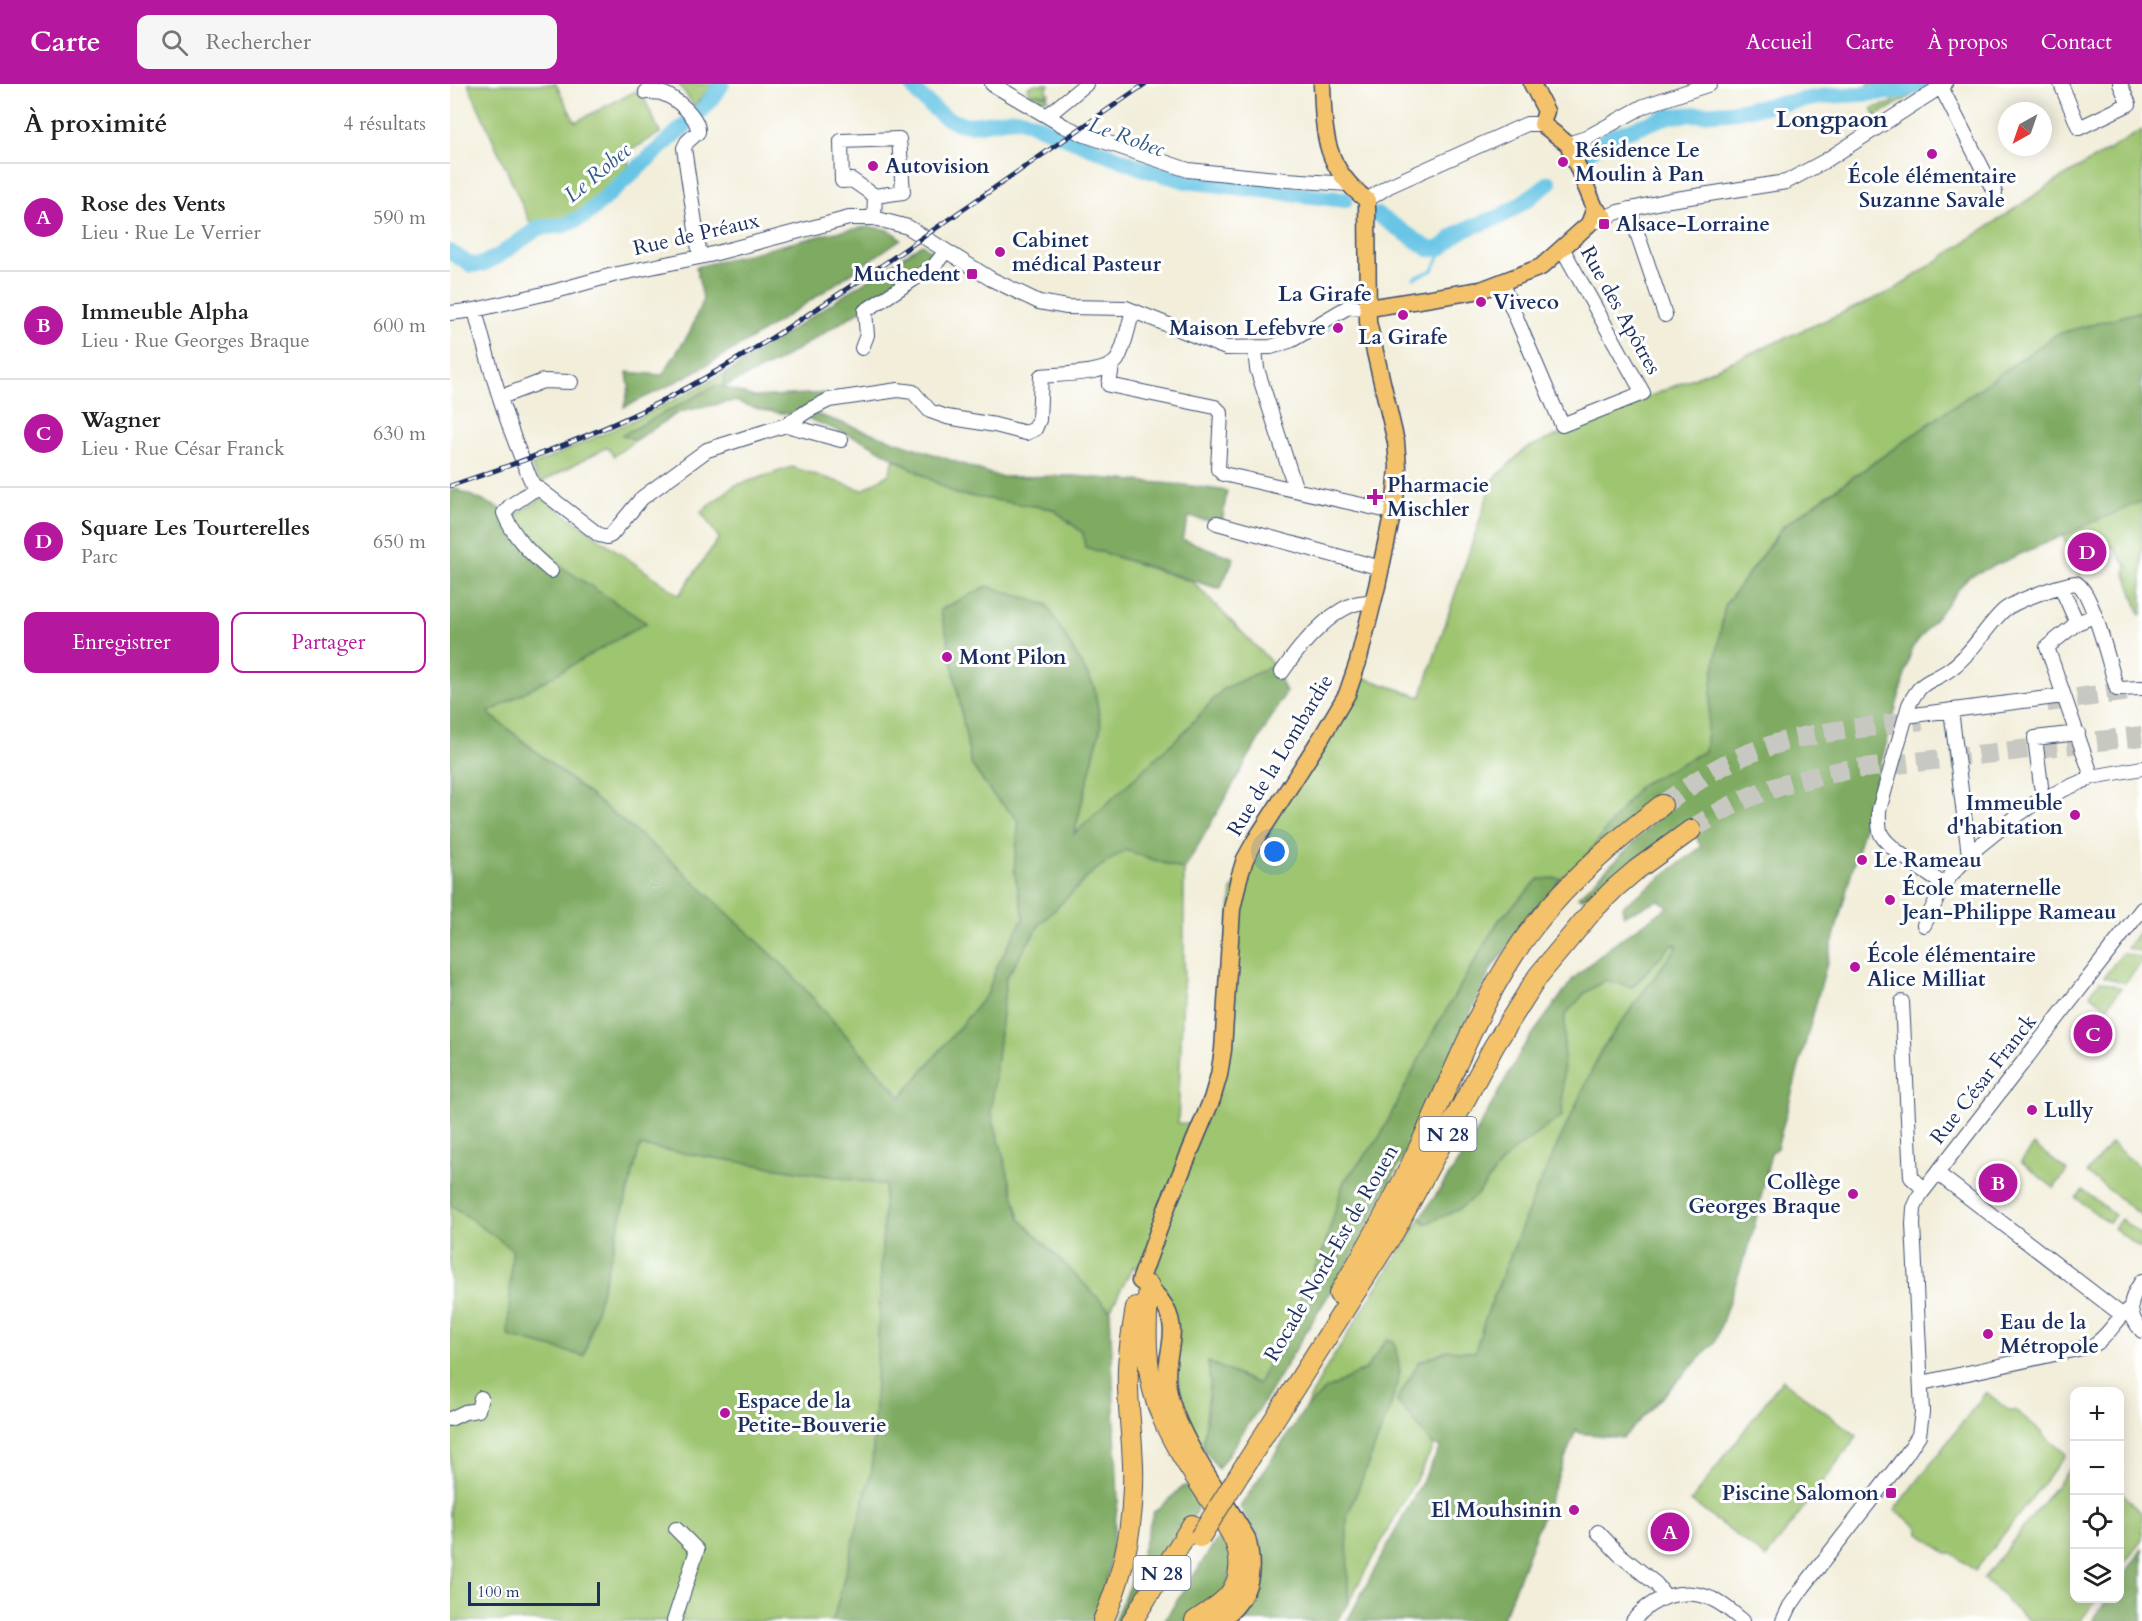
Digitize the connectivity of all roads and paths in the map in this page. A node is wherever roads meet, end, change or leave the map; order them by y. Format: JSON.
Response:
{"nodes":[{"id":1,"x":992,"y":84,"type":"edge"},
{"id":2,"x":1086,"y":84,"type":"edge"},
{"id":3,"x":1322,"y":84,"type":"edge"},
{"id":4,"x":1532,"y":84,"type":"edge"},
{"id":5,"x":1710,"y":84,"type":"edge"},
{"id":6,"x":2061,"y":84,"type":"edge"},
{"id":7,"x":2120,"y":84,"type":"edge"},
{"id":8,"x":1943,"y":86,"type":"edge"},
{"id":9,"x":646,"y":92,"type":"dead end"},
{"id":10,"x":1047,"y":116,"type":"junction"},
{"id":11,"x":1542,"y":124,"type":"junction"},
{"id":12,"x":1568,"y":144,"type":"junction"},
{"id":13,"x":1348,"y":184,"type":"junction"},
{"id":14,"x":1995,"y":193,"type":"dead end"},
{"id":15,"x":875,"y":196,"type":"junction"},
{"id":16,"x":1367,"y":200,"type":"junction"},
{"id":17,"x":1629,"y":209,"type":"junction"},
{"id":18,"x":1596,"y":217,"type":"junction"},
{"id":19,"x":874,"y":218,"type":"junction"},
{"id":20,"x":1562,"y":248,"type":"junction"},
{"id":21,"x":946,"y":251,"type":"junction"},
{"id":22,"x":700,"y":257,"type":"junction"},
{"id":23,"x":1501,"y":282,"type":"junction"},
{"id":24,"x":1369,"y":308,"type":"junction"},
{"id":25,"x":476,"y":310,"type":"junction"},
{"id":26,"x":1133,"y":311,"type":"junction"},
{"id":27,"x":450,"y":313,"type":"edge"},
{"id":28,"x":1665,"y":315,"type":"dead end"},
{"id":29,"x":861,"y":348,"type":"dead end"},
{"id":30,"x":1255,"y":349,"type":"junction"},
{"id":31,"x":1112,"y":366,"type":"junction"},
{"id":32,"x":571,"y":382,"type":"dead end"},
{"id":33,"x":501,"y":397,"type":"junction"},
{"id":34,"x":786,"y":425,"type":"junction"},
{"id":35,"x":841,"y":440,"type":"dead end"},
{"id":36,"x":536,"y":489,"type":"junction"},
{"id":37,"x":1296,"y":490,"type":"junction"},
{"id":38,"x":1393,"y":512,"type":"junction"},
{"id":39,"x":1217,"y":523,"type":"dead end"},
{"id":40,"x":1381,"y":568,"type":"junction"},
{"id":41,"x":551,"y":571,"type":"dead end"},
{"id":42,"x":2061,"y":587,"type":"junction"},
{"id":43,"x":1372,"y":603,"type":"junction"},
{"id":44,"x":2094,"y":616,"type":"junction"},
{"id":45,"x":2077,"y":623,"type":"junction"},
{"id":46,"x":1282,"y":672,"type":"dead end"},
{"id":47,"x":2142,"y":688,"type":"edge"},
{"id":48,"x":2063,"y":696,"type":"junction"},
{"id":49,"x":1951,"y":710,"type":"junction"},
{"id":50,"x":1906,"y":716,"type":"junction"},
{"id":51,"x":2078,"y":733,"type":"junction"},
{"id":52,"x":2142,"y":768,"type":"edge"},
{"id":53,"x":2092,"y":777,"type":"junction"},
{"id":54,"x":2041,"y":786,"type":"dead end"},
{"id":55,"x":1662,"y":805,"type":"tunnel mouth"},
{"id":56,"x":1691,"y":830,"type":"tunnel mouth"},
{"id":57,"x":1969,"y":855,"type":"junction"},
{"id":58,"x":1944,"y":885,"type":"junction"},
{"id":59,"x":2142,"y":909,"type":"edge"},
{"id":60,"x":1924,"y":925,"type":"dead end"},
{"id":61,"x":1902,"y":1002,"type":"dead end"},
{"id":62,"x":1937,"y":1173,"type":"junction"},
{"id":63,"x":1924,"y":1189,"type":"junction"},
{"id":64,"x":2142,"y":1281,"type":"edge"},
{"id":65,"x":1144,"y":1283,"type":"junction"},
{"id":66,"x":2126,"y":1312,"type":"junction"},
{"id":67,"x":2142,"y":1330,"type":"edge"},
{"id":68,"x":1922,"y":1383,"type":"junction"},
{"id":69,"x":481,"y":1398,"type":"dead end"},
{"id":70,"x":450,"y":1419,"type":"edge"},
{"id":71,"x":1238,"y":1465,"type":"junction"},
{"id":72,"x":676,"y":1529,"type":"dead end"},
{"id":73,"x":1196,"y":1531,"type":"junction"},
{"id":74,"x":1598,"y":1532,"type":"dead end"},
{"id":75,"x":1666,"y":1597,"type":"junction"},
{"id":76,"x":674,"y":1621,"type":"edge"},
{"id":77,"x":1103,"y":1621,"type":"edge"},
{"id":78,"x":1132,"y":1621,"type":"edge"},
{"id":79,"x":1146,"y":1621,"type":"edge"},
{"id":80,"x":1195,"y":1621,"type":"edge"},
{"id":81,"x":1220,"y":1621,"type":"edge"},
{"id":82,"x":1633,"y":1621,"type":"edge"},
{"id":83,"x":1743,"y":1621,"type":"edge"},
{"id":84,"x":1783,"y":1621,"type":"edge"}],
"edges":[{"from":1,"to":10,"type":"street"},
{"from":2,"to":10,"type":"street"},
{"from":3,"to":13,"type":"main road"},
{"from":4,"to":11,"type":"main road"},
{"from":5,"to":12,"type":"street"},
{"from":6,"to":7,"type":"street"},
{"from":8,"to":14,"type":"street"},
{"from":8,"to":17,"type":"street"},
{"from":9,"to":22,"type":"street"},
{"from":10,"to":13,"type":"street"},
{"from":11,"to":12,"type":"main road"},
{"from":11,"to":16,"type":"street"},
{"from":12,"to":18,"type":"main road"},
{"from":13,"to":16,"type":"main road"},
{"from":15,"to":15,"type":"street"},
{"from":15,"to":19,"type":"street"},
{"from":16,"to":24,"type":"main road","name":"Rue de la Lombardie"},
{"from":17,"to":18,"type":"street"},
{"from":17,"to":28,"type":"street"},
{"from":18,"to":20,"type":"main road"},
{"from":19,"to":21,"type":"street","name":"Rue de Préaux"},
{"from":19,"to":22,"type":"street","name":"Rue de Préaux"},
{"from":20,"to":23,"type":"main road"},
{"from":20,"to":23,"type":"street","name":"Rue des Apôtres"},
{"from":21,"to":26,"type":"street","name":"Rue de Préaux"},
{"from":21,"to":29,"type":"street"},
{"from":22,"to":25,"type":"street","name":"Rue de Préaux"},
{"from":23,"to":24,"type":"main road"},
{"from":24,"to":30,"type":"street","name":"Rue de Préaux"},
{"from":24,"to":38,"type":"main road","name":"Rue de la Lombardie"},
{"from":25,"to":27,"type":"street","name":"Rue de Préaux"},
{"from":25,"to":33,"type":"street"},
{"from":26,"to":30,"type":"street","name":"Rue de Préaux"},
{"from":26,"to":31,"type":"street"},
{"from":30,"to":37,"type":"street"},
{"from":31,"to":34,"type":"street"},
{"from":31,"to":37,"type":"street"},
{"from":32,"to":33,"type":"street"},
{"from":33,"to":36,"type":"street"},
{"from":34,"to":35,"type":"street"},
{"from":34,"to":36,"type":"street"},
{"from":36,"to":41,"type":"street"},
{"from":37,"to":38,"type":"street"},
{"from":38,"to":40,"type":"main road","name":"Rue de la Lombardie"},
{"from":39,"to":40,"type":"street"},
{"from":40,"to":43,"type":"main road","name":"Rue de la Lombardie"},
{"from":42,"to":44,"type":"street"},
{"from":42,"to":45,"type":"street"},
{"from":42,"to":50,"type":"street"},
{"from":43,"to":46,"type":"street"},
{"from":43,"to":65,"type":"main road","name":"Rue de la Lombardie"},
{"from":44,"to":45,"type":"street"},
{"from":44,"to":47,"type":"street"},
{"from":45,"to":48,"type":"street"},
{"from":48,"to":49,"type":"street"},
{"from":48,"to":51,"type":"street"},
{"from":49,"to":50,"type":"street"},
{"from":49,"to":57,"type":"street"},
{"from":50,"to":58,"type":"street"},
{"from":51,"to":53,"type":"street"},
{"from":51,"to":54,"type":"street"},
{"from":52,"to":53,"type":"street"},
{"from":53,"to":57,"type":"street"},
{"from":55,"to":71,"type":"highway","name":"Rocade Nord-Est de Rouen","number":"N 28"},
{"from":56,"to":71,"type":"highway","name":"Rocade Nord-Est de Rouen","number":"N 28"},
{"from":57,"to":58,"type":"street"},
{"from":58,"to":60,"type":"street"},
{"from":59,"to":62,"type":"street","name":"Rue César Franck"},
{"from":61,"to":63,"type":"street"},
{"from":62,"to":63,"type":"street","name":"Rue César Franck"},
{"from":62,"to":66,"type":"street"},
{"from":63,"to":68,"type":"street","name":"Rue César Franck"},
{"from":64,"to":66,"type":"street"},
{"from":65,"to":77,"type":"highway"},
{"from":65,"to":80,"type":"highway"},
{"from":65,"to":81,"type":"main road"},
{"from":66,"to":67,"type":"street"},
{"from":66,"to":68,"type":"street"},
{"from":68,"to":84,"type":"street","name":"Rue César Franck"},
{"from":69,"to":70,"type":"street"},
{"from":71,"to":73,"type":"highway","name":"Rocade Nord-Est de Rouen","number":"N 28","bridge":true},
{"from":72,"to":76,"type":"street"},
{"from":73,"to":78,"type":"highway","name":"Rocade Nord-Est de Rouen","number":"N 28"},
{"from":73,"to":79,"type":"highway","name":"Rocade Nord-Est de Rouen","number":"N 28"},
{"from":74,"to":75,"type":"street"},
{"from":75,"to":82,"type":"street"},
{"from":75,"to":83,"type":"street"}]}
